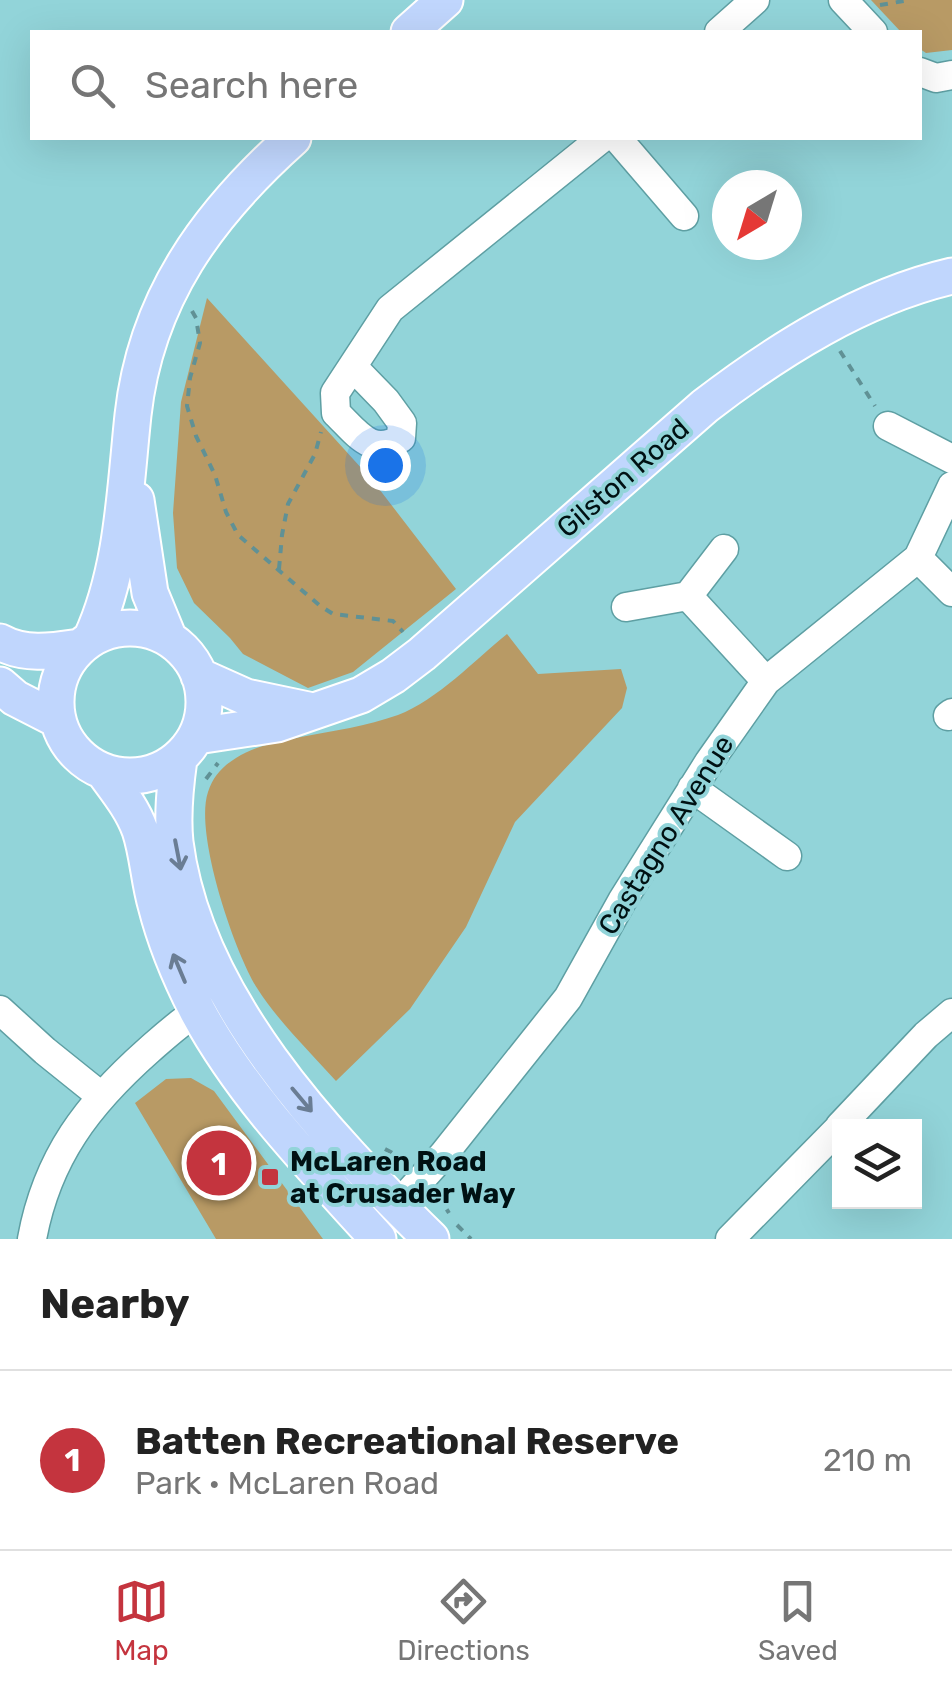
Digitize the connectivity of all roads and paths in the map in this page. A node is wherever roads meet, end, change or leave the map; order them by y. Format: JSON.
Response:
{"nodes":[{"id":1,"x":444,"y":0,"type":"edge"},
{"id":2,"x":756,"y":0,"type":"edge"},
{"id":3,"x":843,"y":0,"type":"edge"},
{"id":4,"x":910,"y":0,"type":"edge"},
{"id":5,"x":874,"y":19,"type":"edge"},
{"id":6,"x":411,"y":30,"type":"edge"},
{"id":7,"x":722,"y":30,"type":"edge"},
{"id":8,"x":922,"y":73,"type":"edge"},
{"id":9,"x":952,"y":75,"type":"edge"},
{"id":10,"x":290,"y":140,"type":"edge"},
{"id":11,"x":600,"y":140,"type":"edge"},
{"id":12,"x":619,"y":140,"type":"edge"},
{"id":13,"x":684,"y":216,"type":"dead end"},
{"id":14,"x":952,"y":276,"type":"edge"},
{"id":15,"x":174,"y":278,"type":"junction"},
{"id":16,"x":852,"y":344,"type":"dead end"},
{"id":17,"x":840,"y":351,"type":"junction"},
{"id":18,"x":828,"y":356,"type":"dead end"},
{"id":19,"x":353,"y":367,"type":"junction"},
{"id":20,"x":336,"y":413,"type":"junction"},
{"id":21,"x":888,"y":426,"type":"joint"},
{"id":22,"x":952,"y":459,"type":"edge"},
{"id":23,"x":130,"y":460,"type":"junction"},
{"id":24,"x":952,"y":486,"type":"edge"},
{"id":25,"x":724,"y":549,"type":"dead end"},
{"id":26,"x":918,"y":558,"type":"junction"},
{"id":27,"x":279,"y":571,"type":"junction"},
{"id":28,"x":952,"y":592,"type":"edge"},
{"id":29,"x":688,"y":596,"type":"junction"},
{"id":30,"x":626,"y":607,"type":"dead end"},
{"id":31,"x":406,"y":635,"type":"dead end"},
{"id":32,"x":168,"y":639,"type":"junction"},
{"id":33,"x":0,"y":642,"type":"edge"},
{"id":34,"x":86,"y":643,"type":"junction"},
{"id":35,"x":200,"y":676,"type":"junction"},
{"id":36,"x":766,"y":680,"type":"junction"},
{"id":37,"x":0,"y":685,"type":"edge"},
{"id":38,"x":314,"y":711,"type":"junction"},
{"id":39,"x":58,"y":720,"type":"junction"},
{"id":40,"x":188,"y":747,"type":"junction"},
{"id":41,"x":228,"y":753,"type":"dead end"},
{"id":42,"x":104,"y":772,"type":"junction"},
{"id":43,"x":203,"y":785,"type":"dead end"},
{"id":44,"x":692,"y":788,"type":"junction"},
{"id":45,"x":787,"y":856,"type":"dead end"},
{"id":46,"x":0,"y":1010,"type":"edge"},
{"id":47,"x":198,"y":1011,"type":"junction"},
{"id":48,"x":952,"y":1012,"type":"edge"},
{"id":49,"x":100,"y":1096,"type":"junction"},
{"id":50,"x":847,"y":1119,"type":"edge"},
{"id":51,"x":832,"y":1135,"type":"edge"},
{"id":52,"x":378,"y":1145,"type":"dead end"},
{"id":53,"x":400,"y":1157,"type":"dead end"},
{"id":54,"x":397,"y":1206,"type":"junction"},
{"id":55,"x":32,"y":1239,"type":"edge"},
{"id":56,"x":378,"y":1239,"type":"edge"},
{"id":57,"x":432,"y":1239,"type":"edge"},
{"id":58,"x":730,"y":1239,"type":"edge"}],
"edges":[{"from":1,"to":6,"type":"main road"},
{"from":2,"to":7,"type":"street"},
{"from":3,"to":5,"type":"street"},
{"from":4,"to":5,"type":"path"},
{"from":8,"to":9,"type":"street"},
{"from":10,"to":15,"type":"main road"},
{"from":11,"to":19,"type":"street"},
{"from":12,"to":13,"type":"street"},
{"from":14,"to":38,"type":"main road","name":"Gilston Road"},
{"from":15,"to":23,"type":"main road"},
{"from":15,"to":27,"type":"path"},
{"from":16,"to":17,"type":"path"},
{"from":17,"to":18,"type":"path"},
{"from":17,"to":21,"type":"path"},
{"from":19,"to":20,"type":"street"},
{"from":19,"to":20,"type":"street"},
{"from":20,"to":27,"type":"path"},
{"from":21,"to":22,"type":"street"},
{"from":23,"to":32,"type":"main road"},
{"from":23,"to":34,"type":"main road"},
{"from":24,"to":26,"type":"street","name":"Castagno Avenue"},
{"from":25,"to":29,"type":"street"},
{"from":26,"to":28,"type":"street"},
{"from":26,"to":36,"type":"street","name":"Castagno Avenue"},
{"from":27,"to":31,"type":"path"},
{"from":29,"to":30,"type":"street"},
{"from":29,"to":36,"type":"street"},
{"from":32,"to":34,"type":"main road"},
{"from":32,"to":35,"type":"main road"},
{"from":33,"to":34,"type":"main road"},
{"from":34,"to":39,"type":"main road"},
{"from":35,"to":38,"type":"main road"},
{"from":35,"to":40,"type":"main road"},
{"from":36,"to":44,"type":"street","name":"Castagno Avenue"},
{"from":37,"to":39,"type":"main road"},
{"from":38,"to":40,"type":"main road","name":"Gilston Road"},
{"from":39,"to":42,"type":"main road"},
{"from":40,"to":42,"type":"main road"},
{"from":40,"to":54,"type":"main road","one_way":true},
{"from":41,"to":43,"type":"path"},
{"from":47,"to":42,"type":"main road","one_way":true},
{"from":44,"to":45,"type":"street"},
{"from":44,"to":54,"type":"street","name":"Castagno Avenue"},
{"from":46,"to":49,"type":"street"},
{"from":47,"to":49,"type":"street"},
{"from":47,"to":56,"type":"main road"},
{"from":48,"to":50,"type":"street"},
{"from":49,"to":55,"type":"street"},
{"from":51,"to":58,"type":"street"},
{"from":52,"to":53,"type":"path"},
{"from":54,"to":57,"type":"main road"}]}
